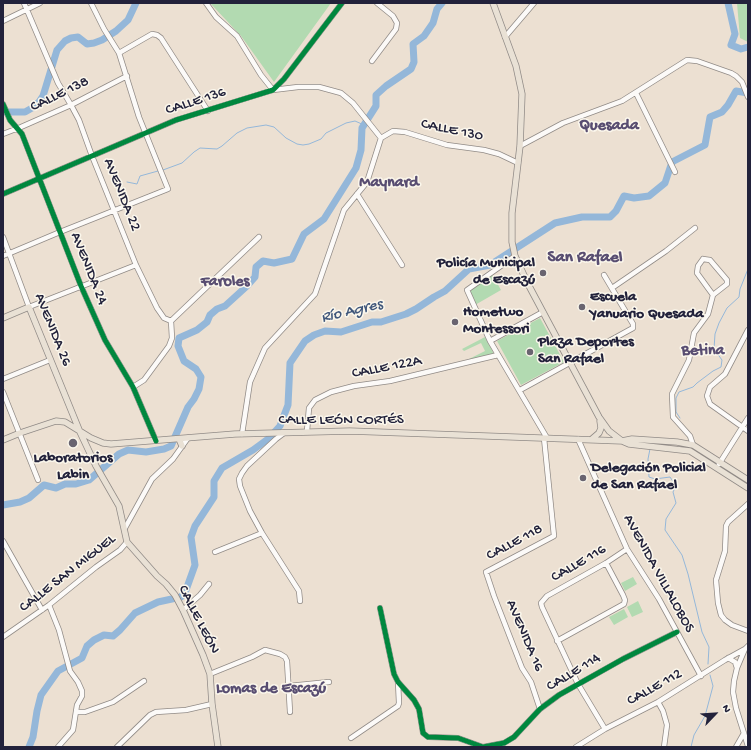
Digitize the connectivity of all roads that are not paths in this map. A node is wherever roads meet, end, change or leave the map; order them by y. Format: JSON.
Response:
{"nodes":[{"id":1,"x":24,"y":3,"type":"edge"},
{"id":2,"x":40,"y":3,"type":"edge"},
{"id":3,"x":91,"y":3,"type":"edge"},
{"id":4,"x":206,"y":3,"type":"edge"},
{"id":5,"x":342,"y":3,"type":"edge"},
{"id":6,"x":377,"y":3,"type":"edge"},
{"id":7,"x":493,"y":3,"type":"edge"},
{"id":8,"x":534,"y":3,"type":"edge"},
{"id":9,"x":26,"y":10,"type":"junction"},
{"id":10,"x":3,"y":21,"type":"edge"},
{"id":11,"x":506,"y":37,"type":"junction"},
{"id":12,"x":120,"y":53,"type":"junction"},
{"id":13,"x":372,"y":61,"type":"dead end"},
{"id":14,"x":127,"y":76,"type":"junction"},
{"id":15,"x":284,"y":79,"type":"junction"},
{"id":16,"x":289,"y":88,"type":"junction"},
{"id":17,"x":273,"y":90,"type":"junction"},
{"id":18,"x":636,"y":93,"type":"junction"},
{"id":19,"x":748,"y":97,"type":"edge"},
{"id":20,"x":3,"y":104,"type":"edge"},
{"id":21,"x":71,"y":105,"type":"junction"},
{"id":22,"x":208,"y":111,"type":"junction"},
{"id":23,"x":17,"y":128,"type":"junction"},
{"id":24,"x":3,"y":134,"type":"edge"},
{"id":25,"x":146,"y":134,"type":"junction"},
{"id":26,"x":380,"y":138,"type":"junction"},
{"id":27,"x":520,"y":146,"type":"junction"},
{"id":28,"x":92,"y":156,"type":"junction"},
{"id":29,"x":518,"y":163,"type":"junction"},
{"id":30,"x":675,"y":172,"type":"dead end"},
{"id":31,"x":39,"y":179,"type":"junction"},
{"id":32,"x":3,"y":194,"type":"edge"},
{"id":33,"x":357,"y":194,"type":"junction"},
{"id":34,"x":114,"y":210,"type":"junction"},
{"id":35,"x":695,"y":228,"type":"dead end"},
{"id":36,"x":60,"y":232,"type":"junction"},
{"id":37,"x":3,"y":237,"type":"edge"},
{"id":38,"x":259,"y":237,"type":"dead end"},
{"id":39,"x":10,"y":253,"type":"junction"},
{"id":40,"x":515,"y":254,"type":"junction"},
{"id":41,"x":3,"y":256,"type":"edge"},
{"id":42,"x":136,"y":265,"type":"junction"},
{"id":43,"x":402,"y":265,"type":"dead end"},
{"id":44,"x":604,"y":275,"type":"dead end"},
{"id":45,"x":81,"y":286,"type":"junction"},
{"id":46,"x":612,"y":288,"type":"junction"},
{"id":47,"x":713,"y":295,"type":"junction"},
{"id":48,"x":29,"y":307,"type":"junction"},
{"id":49,"x":543,"y":312,"type":"junction"},
{"id":50,"x":3,"y":318,"type":"edge"},
{"id":51,"x":171,"y":321,"type":"junction"},
{"id":52,"x":748,"y":330,"type":"edge"},
{"id":53,"x":490,"y":341,"type":"junction"},
{"id":54,"x":498,"y":355,"type":"junction"},
{"id":55,"x":50,"y":360,"type":"junction"},
{"id":56,"x":571,"y":363,"type":"junction"},
{"id":57,"x":3,"y":379,"type":"edge"},
{"id":58,"x":133,"y":387,"type":"junction"},
{"id":59,"x":520,"y":390,"type":"junction"},
{"id":60,"x":3,"y":392,"type":"edge"},
{"id":61,"x":73,"y":415,"type":"junction"},
{"id":62,"x":599,"y":417,"type":"junction"},
{"id":63,"x":748,"y":418,"type":"edge"},
{"id":64,"x":66,"y":422,"type":"junction"},
{"id":65,"x":742,"y":427,"type":"junction"},
{"id":66,"x":307,"y":431,"type":"junction"},
{"id":67,"x":609,"y":431,"type":"junction"},
{"id":68,"x":748,"y":431,"type":"edge"},
{"id":69,"x":80,"y":432,"type":"junction"},
{"id":70,"x":282,"y":432,"type":"junction"},
{"id":71,"x":20,"y":433,"type":"junction"},
{"id":72,"x":242,"y":434,"type":"junction"},
{"id":73,"x":91,"y":438,"type":"junction"},
{"id":74,"x":188,"y":438,"type":"junction"},
{"id":75,"x":546,"y":438,"type":"junction"},
{"id":76,"x":178,"y":439,"type":"junction"},
{"id":77,"x":578,"y":439,"type":"junction"},
{"id":78,"x":591,"y":439,"type":"junction"},
{"id":79,"x":630,"y":439,"type":"junction"},
{"id":80,"x":3,"y":440,"type":"edge"},
{"id":81,"x":156,"y":441,"type":"junction"},
{"id":82,"x":622,"y":441,"type":"junction"},
{"id":83,"x":85,"y":442,"type":"junction"},
{"id":84,"x":693,"y":445,"type":"junction"},
{"id":85,"x":182,"y":446,"type":"junction"},
{"id":86,"x":719,"y":465,"type":"junction"},
{"id":87,"x":38,"y":480,"type":"dead end"},
{"id":88,"x":748,"y":480,"type":"edge"},
{"id":89,"x":748,"y":488,"type":"edge"},
{"id":90,"x":748,"y":504,"type":"edge"},
{"id":91,"x":125,"y":528,"type":"junction"},
{"id":92,"x":262,"y":533,"type":"junction"},
{"id":93,"x":3,"y":540,"type":"edge"},
{"id":94,"x":127,"y":542,"type":"junction"},
{"id":95,"x":627,"y":549,"type":"junction"},
{"id":96,"x":215,"y":552,"type":"dead end"},
{"id":97,"x":606,"y":563,"type":"junction"},
{"id":98,"x":486,"y":572,"type":"joint"},
{"id":99,"x":209,"y":584,"type":"dead end"},
{"id":100,"x":300,"y":601,"type":"dead end"},
{"id":101,"x":49,"y":605,"type":"junction"},
{"id":102,"x":380,"y":608,"type":"dead end"},
{"id":103,"x":42,"y":610,"type":"junction"},
{"id":104,"x":183,"y":610,"type":"junction"},
{"id":105,"x":748,"y":631,"type":"edge"},
{"id":106,"x":677,"y":632,"type":"junction"},
{"id":107,"x":3,"y":637,"type":"edge"},
{"id":108,"x":557,"y":641,"type":"junction"},
{"id":109,"x":746,"y":648,"type":"edge"},
{"id":110,"x":728,"y":658,"type":"junction"},
{"id":111,"x":737,"y":668,"type":"junction"},
{"id":112,"x":210,"y":674,"type":"junction"},
{"id":113,"x":700,"y":676,"type":"junction"},
{"id":114,"x":144,"y":681,"type":"dead end"},
{"id":115,"x":329,"y":682,"type":"dead end"},
{"id":116,"x":398,"y":682,"type":"junction"},
{"id":117,"x":578,"y":684,"type":"junction"},
{"id":118,"x":289,"y":686,"type":"junction"},
{"id":119,"x":658,"y":702,"type":"junction"},
{"id":120,"x":212,"y":704,"type":"junction"},
{"id":121,"x":540,"y":709,"type":"junction"},
{"id":122,"x":76,"y":712,"type":"junction"},
{"id":123,"x":290,"y":712,"type":"dead end"},
{"id":124,"x":604,"y":728,"type":"junction"},
{"id":125,"x":744,"y":733,"type":"junction"},
{"id":126,"x":352,"y":738,"type":"dead end"},
{"id":127,"x":748,"y":746,"type":"edge"},
{"id":128,"x":58,"y":747,"type":"edge"},
{"id":129,"x":117,"y":747,"type":"edge"},
{"id":130,"x":218,"y":747,"type":"edge"},
{"id":131,"x":576,"y":747,"type":"edge"},
{"id":132,"x":664,"y":747,"type":"edge"},
{"id":133,"x":736,"y":747,"type":"edge"}],
"edges":[{"from":1,"to":9,"type":"street"},
{"from":2,"to":9,"type":"street"},
{"from":3,"to":12,"type":"street"},
{"from":4,"to":17,"type":"street"},
{"from":5,"to":15,"type":"street","name":"CALLE 136"},
{"from":6,"to":13,"type":"street"},
{"from":7,"to":11,"type":"main road"},
{"from":8,"to":11,"type":"street"},
{"from":9,"to":10,"type":"street"},
{"from":9,"to":21,"type":"street","name":"AVENIDA 22"},
{"from":11,"to":27,"type":"main road"},
{"from":12,"to":14,"type":"street"},
{"from":12,"to":22,"type":"street"},
{"from":14,"to":21,"type":"street","name":"CALLE 138"},
{"from":14,"to":25,"type":"street"},
{"from":15,"to":16,"type":"street"},
{"from":15,"to":17,"type":"street","name":"CALLE 136"},
{"from":16,"to":17,"type":"street"},
{"from":16,"to":26,"type":"street"},
{"from":17,"to":22,"type":"street","name":"CALLE 136"},
{"from":18,"to":19,"type":"street"},
{"from":18,"to":27,"type":"street"},
{"from":18,"to":30,"type":"street"},
{"from":20,"to":23,"type":"street","name":"AVENIDA 24"},
{"from":21,"to":23,"type":"street","name":"CALLE 138"},
{"from":21,"to":28,"type":"street","name":"AVENIDA 22"},
{"from":22,"to":25,"type":"street","name":"CALLE 136"},
{"from":23,"to":24,"type":"street","name":"CALLE 138"},
{"from":23,"to":31,"type":"street","name":"AVENIDA 24"},
{"from":25,"to":28,"type":"street","name":"CALLE 136"},
{"from":25,"to":34,"type":"street"},
{"from":26,"to":29,"type":"street","name":"CALLE 130"},
{"from":26,"to":33,"type":"street"},
{"from":27,"to":29,"type":"main road"},
{"from":28,"to":31,"type":"street","name":"CALLE 136"},
{"from":28,"to":34,"type":"street","name":"AVENIDA 22"},
{"from":29,"to":40,"type":"main road"},
{"from":31,"to":32,"type":"street","name":"CALLE 136"},
{"from":31,"to":36,"type":"street","name":"AVENIDA 24"},
{"from":33,"to":43,"type":"street"},
{"from":33,"to":72,"type":"street"},
{"from":34,"to":36,"type":"street"},
{"from":34,"to":42,"type":"street","name":"AVENIDA 22"},
{"from":35,"to":46,"type":"street"},
{"from":36,"to":39,"type":"street"},
{"from":36,"to":45,"type":"street","name":"AVENIDA 24"},
{"from":37,"to":39,"type":"street","name":"AVENIDA 26"},
{"from":38,"to":51,"type":"street"},
{"from":39,"to":41,"type":"street"},
{"from":39,"to":48,"type":"street","name":"AVENIDA 26"},
{"from":40,"to":49,"type":"main road"},
{"from":40,"to":53,"type":"street"},
{"from":42,"to":45,"type":"street"},
{"from":42,"to":51,"type":"street","name":"AVENIDA 22"},
{"from":44,"to":46,"type":"street"},
{"from":45,"to":48,"type":"street"},
{"from":45,"to":58,"type":"street","name":"AVENIDA 24"},
{"from":46,"to":56,"type":"street"},
{"from":47,"to":47,"type":"street"},
{"from":47,"to":84,"type":"street"},
{"from":48,"to":50,"type":"main road"},
{"from":48,"to":55,"type":"main road","name":"AVENIDA 26"},
{"from":49,"to":53,"type":"street"},
{"from":49,"to":56,"type":"main road"},
{"from":51,"to":58,"type":"street"},
{"from":52,"to":65,"type":"street"},
{"from":53,"to":54,"type":"street"},
{"from":54,"to":59,"type":"street"},
{"from":54,"to":66,"type":"street","name":"CALLE 122A"},
{"from":55,"to":57,"type":"street"},
{"from":55,"to":61,"type":"main road","name":"AVENIDA 26"},
{"from":56,"to":59,"type":"street"},
{"from":56,"to":62,"type":"main road"},
{"from":58,"to":81,"type":"street","name":"AVENIDA 24"},
{"from":59,"to":75,"type":"street"},
{"from":60,"to":71,"type":"street"},
{"from":61,"to":64,"type":"main road"},
{"from":61,"to":69,"type":"main road","name":"AVENIDA 26"},
{"from":62,"to":67,"type":"main road"},
{"from":62,"to":78,"type":"main road"},
{"from":63,"to":65,"type":"street"},
{"from":64,"to":69,"type":"main road","name":"CALLE LEÓN CORTÉS"},
{"from":64,"to":71,"type":"main road"},
{"from":65,"to":68,"type":"street"},
{"from":65,"to":86,"type":"street"},
{"from":66,"to":70,"type":"main road","name":"CALLE LEÓN CORTÉS"},
{"from":66,"to":75,"type":"main road","name":"CALLE LEÓN CORTÉS"},
{"from":67,"to":79,"type":"main road"},
{"from":67,"to":82,"type":"main road"},
{"from":69,"to":73,"type":"main road","name":"CALLE LEÓN CORTÉS"},
{"from":69,"to":83,"type":"main road"},
{"from":70,"to":72,"type":"main road","name":"CALLE LEÓN CORTÉS"},
{"from":70,"to":92,"type":"street"},
{"from":71,"to":80,"type":"main road"},
{"from":71,"to":87,"type":"street"},
{"from":72,"to":74,"type":"main road","name":"CALLE LEÓN CORTÉS"},
{"from":73,"to":81,"type":"main road","name":"CALLE LEÓN CORTÉS"},
{"from":73,"to":83,"type":"main road"},
{"from":74,"to":76,"type":"main road","name":"CALLE LEÓN CORTÉS"},
{"from":74,"to":85,"type":"street","name":"CALLE SAN MIGUEL"},
{"from":75,"to":77,"type":"main road","name":"CALLE LEÓN CORTÉS"},
{"from":75,"to":98,"type":"street","name":"CALLE 118"},
{"from":76,"to":81,"type":"main road","name":"CALLE LEÓN CORTÉS"},
{"from":76,"to":85,"type":"main road"},
{"from":77,"to":78,"type":"main road","name":"CALLE LEÓN CORTÉS"},
{"from":77,"to":95,"type":"street","name":"AVENIDA VILLALOBOS"},
{"from":78,"to":82,"type":"main road","name":"CALLE LEÓN CORTÉS"},
{"from":79,"to":82,"type":"main road","name":"CALLE LEÓN CORTÉS"},
{"from":79,"to":84,"type":"main road","name":"CALLE LEÓN CORTÉS"},
{"from":82,"to":86,"type":"main road","name":"CALLE LEÓN CORTÉS"},
{"from":83,"to":91,"type":"main road"},
{"from":84,"to":86,"type":"main road","name":"CALLE LEÓN CORTÉS"},
{"from":85,"to":91,"type":"street","name":"CALLE SAN MIGUEL"},
{"from":86,"to":88,"type":"main road","name":"CALLE LEÓN CORTÉS"},
{"from":86,"to":89,"type":"main road","name":"CALLE LEÓN CORTÉS"},
{"from":90,"to":105,"type":"street"},
{"from":91,"to":94,"type":"main road"},
{"from":92,"to":96,"type":"street"},
{"from":92,"to":100,"type":"street"},
{"from":93,"to":103,"type":"street"},
{"from":94,"to":101,"type":"street","name":"CALLE SAN MIGUEL"},
{"from":94,"to":104,"type":"main road","name":"CALLE LEÓN"},
{"from":95,"to":97,"type":"street","name":"CALLE 116"},
{"from":95,"to":106,"type":"street","name":"AVENIDA VILLALOBOS"},
{"from":97,"to":108,"type":"street","name":"CALLE 116"},
{"from":97,"to":108,"type":"street"},
{"from":98,"to":121,"type":"street","name":"AVENIDA 16"},
{"from":99,"to":104,"type":"street"},
{"from":101,"to":103,"type":"street","name":"CALLE SAN MIGUEL"},
{"from":101,"to":122,"type":"street"},
{"from":102,"to":116,"type":"street"},
{"from":103,"to":107,"type":"street","name":"CALLE SAN MIGUEL"},
{"from":104,"to":112,"type":"main road","name":"CALLE LEÓN"},
{"from":106,"to":113,"type":"street","name":"AVENIDA VILLALOBOS"},
{"from":106,"to":117,"type":"street","name":"CALLE 114"},
{"from":108,"to":117,"type":"street"},
{"from":109,"to":110,"type":"street","name":"CALLE 112"},
{"from":109,"to":111,"type":"street"},
{"from":110,"to":111,"type":"street"},
{"from":110,"to":113,"type":"street","name":"CALLE 112"},
{"from":111,"to":125,"type":"street"},
{"from":112,"to":118,"type":"street"},
{"from":112,"to":120,"type":"main road","name":"CALLE LEÓN"},
{"from":113,"to":119,"type":"street","name":"CALLE 112"},
{"from":114,"to":122,"type":"street"},
{"from":115,"to":118,"type":"street"},
{"from":116,"to":121,"type":"street","name":"CALLE 114"},
{"from":116,"to":126,"type":"street"},
{"from":117,"to":121,"type":"street","name":"CALLE 114"},
{"from":117,"to":124,"type":"street"},
{"from":118,"to":123,"type":"street"},
{"from":119,"to":124,"type":"street","name":"CALLE 112"},
{"from":119,"to":132,"type":"street"},
{"from":120,"to":129,"type":"street"},
{"from":120,"to":130,"type":"main road","name":"CALLE LEÓN"},
{"from":122,"to":128,"type":"street"},
{"from":124,"to":131,"type":"street","name":"CALLE 112"},
{"from":125,"to":127,"type":"street"},
{"from":125,"to":133,"type":"street"}]}
